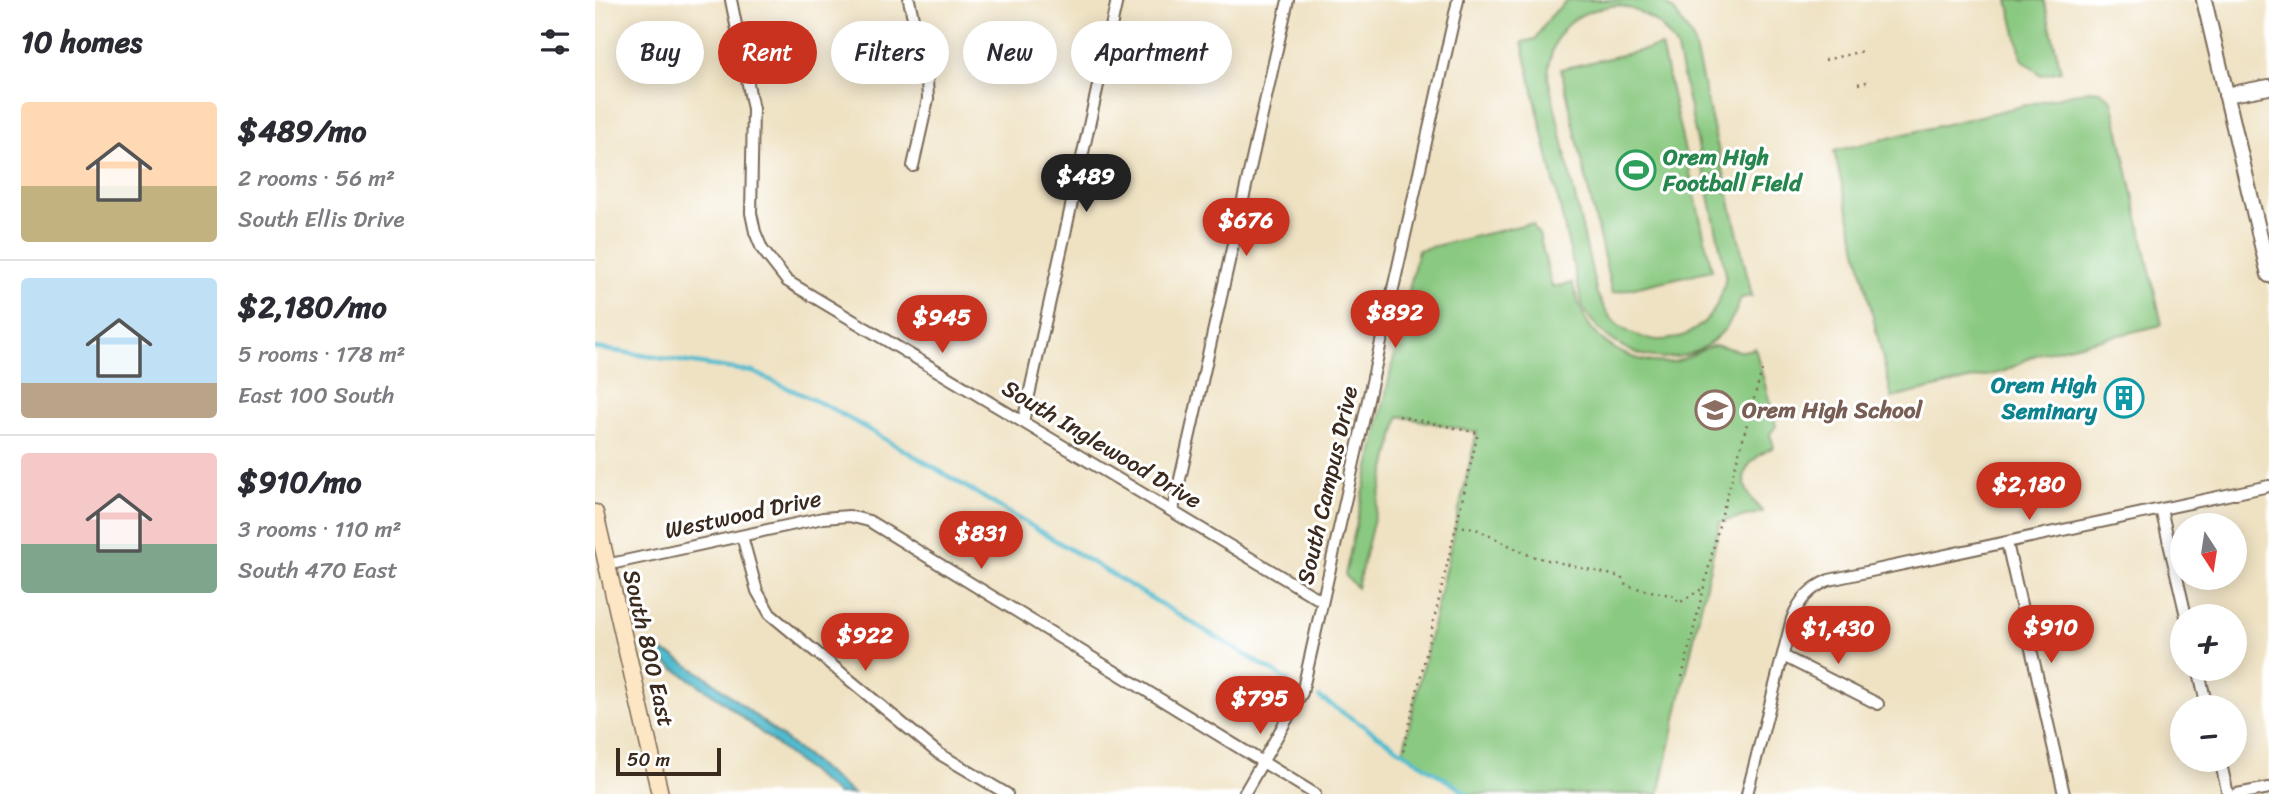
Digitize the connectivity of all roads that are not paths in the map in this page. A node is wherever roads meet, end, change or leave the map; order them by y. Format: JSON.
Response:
{"nodes":[{"id":1,"x":731,"y":0,"type":"edge"},
{"id":2,"x":909,"y":0,"type":"edge"},
{"id":3,"x":1117,"y":0,"type":"edge"},
{"id":4,"x":1288,"y":0,"type":"edge"},
{"id":5,"x":1458,"y":0,"type":"edge"},
{"id":6,"x":2204,"y":0,"type":"edge"},
{"id":7,"x":2269,"y":87,"type":"edge"},
{"id":8,"x":2226,"y":95,"type":"junction"},
{"id":9,"x":913,"y":166,"type":"dead end"},
{"id":10,"x":2269,"y":275,"type":"edge"},
{"id":11,"x":1023,"y":422,"type":"junction"},
{"id":12,"x":2269,"y":486,"type":"edge"},
{"id":13,"x":2161,"y":509,"type":"junction"},
{"id":14,"x":1173,"y":510,"type":"junction"},
{"id":15,"x":595,"y":513,"type":"edge"},
{"id":16,"x":742,"y":536,"type":"junction"},
{"id":17,"x":2007,"y":543,"type":"junction"},
{"id":18,"x":607,"y":565,"type":"junction"},
{"id":19,"x":1322,"y":601,"type":"junction"},
{"id":20,"x":2183,"y":604,"type":"edge"},
{"id":21,"x":1783,"y":656,"type":"junction"},
{"id":22,"x":1878,"y":704,"type":"dead end"},
{"id":23,"x":1263,"y":762,"type":"junction"},
{"id":24,"x":2223,"y":772,"type":"edge"},
{"id":25,"x":2269,"y":788,"type":"edge"},
{"id":26,"x":660,"y":794,"type":"edge"},
{"id":27,"x":1007,"y":794,"type":"edge"},
{"id":28,"x":1244,"y":794,"type":"edge"},
{"id":29,"x":1315,"y":794,"type":"edge"},
{"id":30,"x":1747,"y":794,"type":"edge"},
{"id":31,"x":2064,"y":794,"type":"edge"},
{"id":32,"x":2228,"y":794,"type":"edge"},
{"id":33,"x":2237,"y":794,"type":"edge"}],
"edges":[{"from":1,"to":11,"type":"street","name":"South Inglewood Drive"},
{"from":2,"to":9,"type":"street"},
{"from":3,"to":11,"type":"street"},
{"from":4,"to":14,"type":"street"},
{"from":5,"to":19,"type":"street","name":"South Campus Drive"},
{"from":6,"to":8,"type":"street"},
{"from":7,"to":8,"type":"street"},
{"from":8,"to":10,"type":"street"},
{"from":11,"to":14,"type":"street","name":"South Inglewood Drive"},
{"from":12,"to":13,"type":"street"},
{"from":13,"to":17,"type":"street"},
{"from":13,"to":20,"type":"street"},
{"from":14,"to":19,"type":"street","name":"South Inglewood Drive"},
{"from":15,"to":18,"type":"main road","name":"South 800 East"},
{"from":16,"to":18,"type":"street","name":"Westwood Drive"},
{"from":16,"to":23,"type":"street","name":"Westwood Drive"},
{"from":16,"to":27,"type":"street"},
{"from":17,"to":21,"type":"street"},
{"from":17,"to":31,"type":"street"},
{"from":18,"to":26,"type":"main road","name":"South 800 East"},
{"from":19,"to":23,"type":"street","name":"South Campus Drive"},
{"from":21,"to":22,"type":"street"},
{"from":21,"to":30,"type":"street"},
{"from":23,"to":28,"type":"street","name":"South Campus Drive"},
{"from":23,"to":29,"type":"street","name":"Westwood Drive"},
{"from":24,"to":32,"type":"street"},
{"from":25,"to":33,"type":"street"}]}
